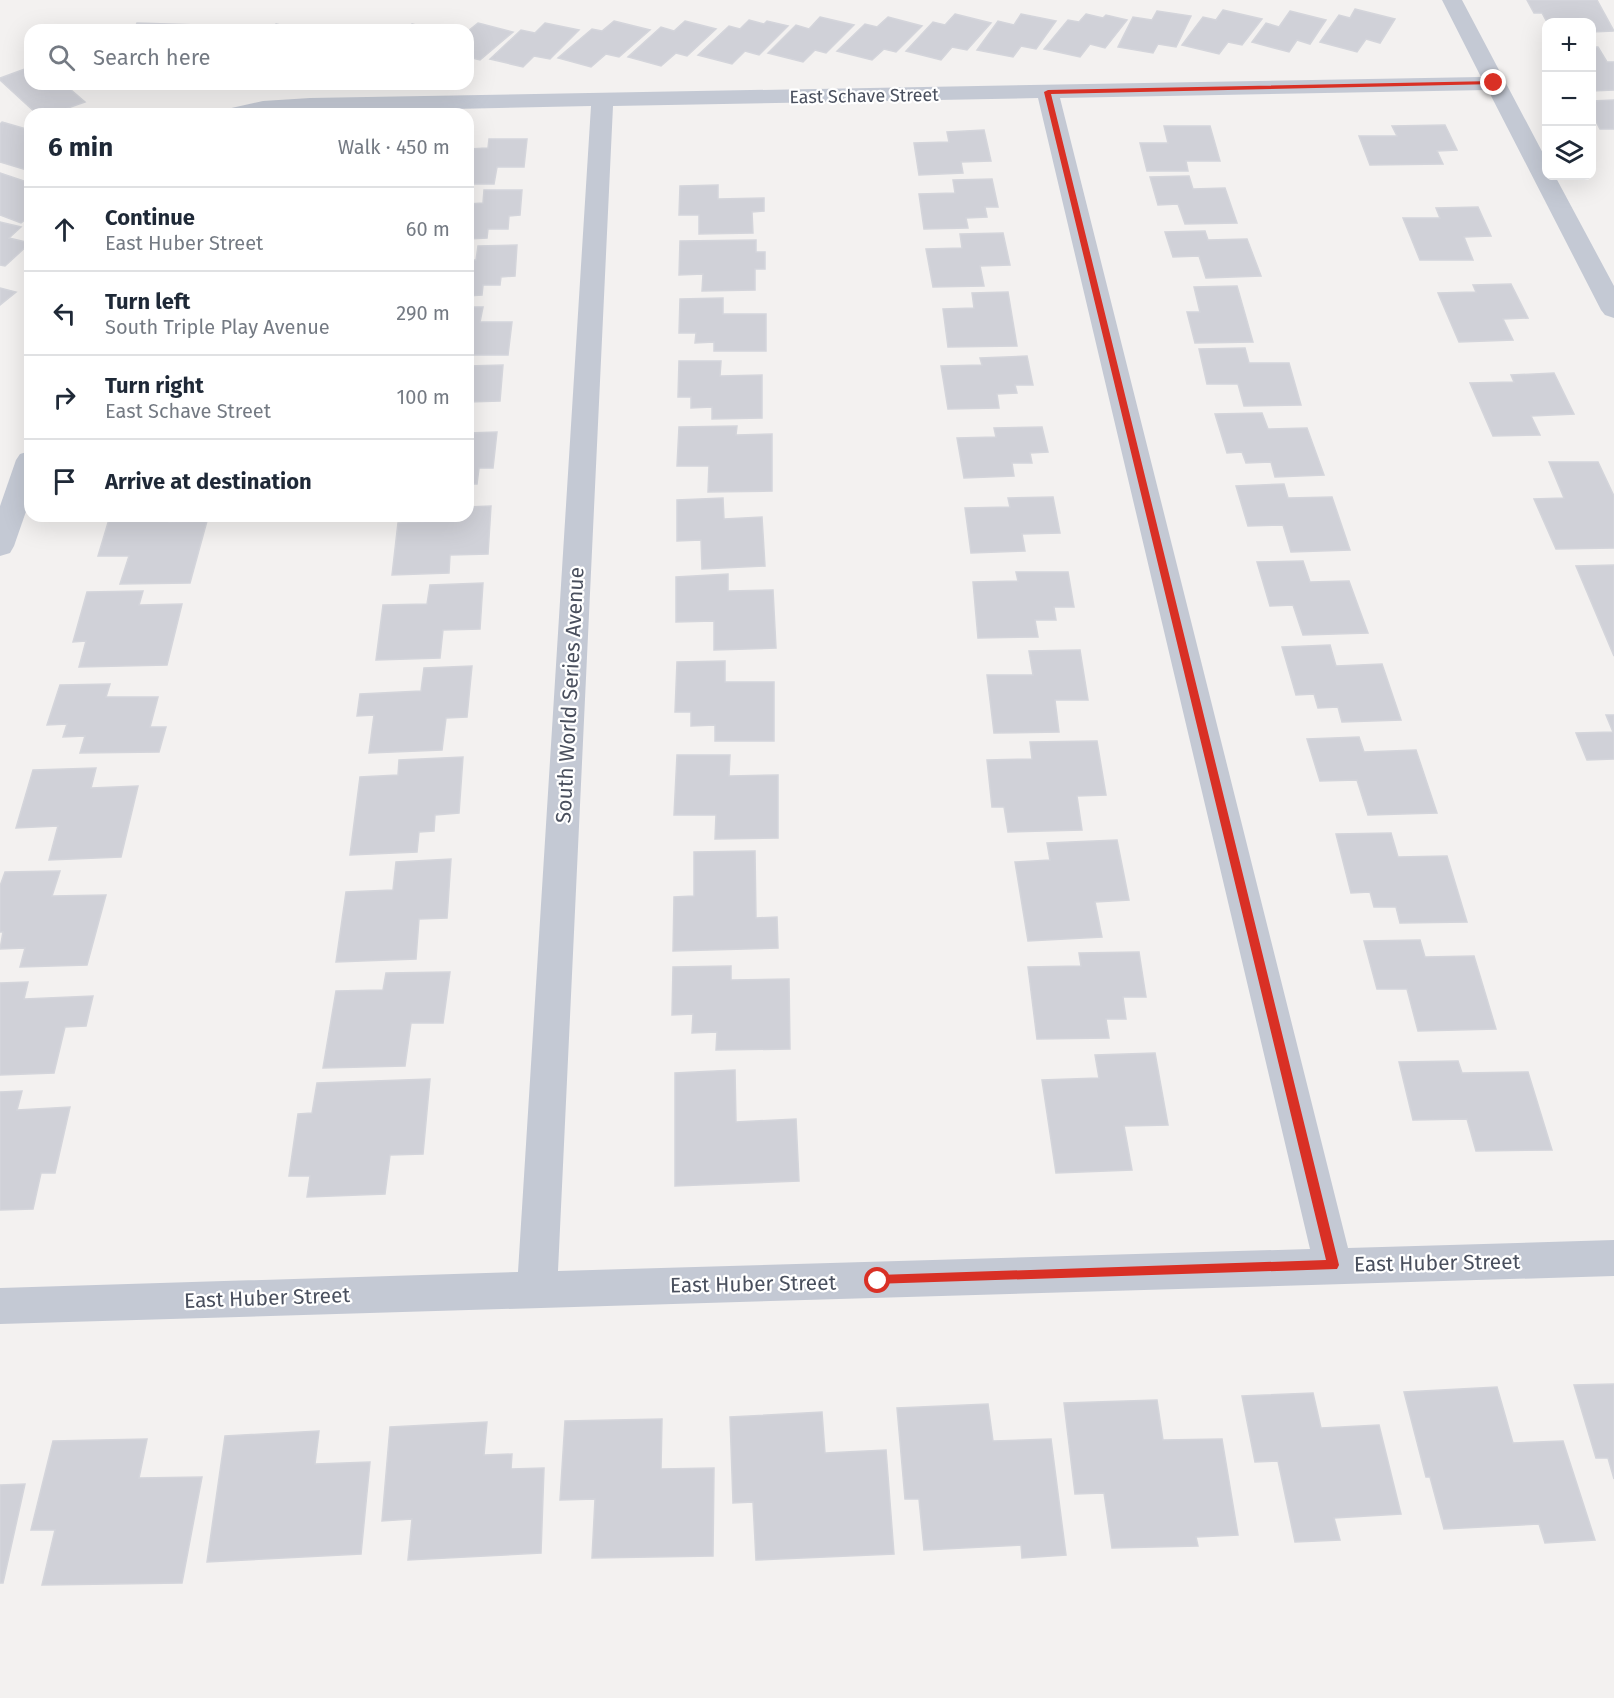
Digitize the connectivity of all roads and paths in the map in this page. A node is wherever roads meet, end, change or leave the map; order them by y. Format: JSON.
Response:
{"nodes":[{"id":1,"x":1452,"y":0,"type":"edge"},
{"id":2,"x":1494,"y":83,"type":"junction"},
{"id":3,"x":1048,"y":92,"type":"junction"},
{"id":4,"x":602,"y":101,"type":"junction"},
{"id":5,"x":262,"y":108,"type":"edge"},
{"id":6,"x":1614,"y":310,"type":"edge"},
{"id":7,"x":24,"y":477,"type":"edge"},
{"id":8,"x":0,"y":546,"type":"edge"},
{"id":9,"x":1614,"y":1258,"type":"edge"},
{"id":10,"x":1333,"y":1265,"type":"junction"},
{"id":11,"x":537,"y":1289,"type":"junction"},
{"id":12,"x":0,"y":1306,"type":"edge"}],
"edges":[{"from":1,"to":2,"type":"street"},
{"from":2,"to":3,"type":"street","name":"East Schave Street"},
{"from":2,"to":6,"type":"street"},
{"from":3,"to":4,"type":"street","name":"East Schave Street"},
{"from":3,"to":10,"type":"street"},
{"from":4,"to":5,"type":"street","name":"East Schave Street"},
{"from":4,"to":11,"type":"street","name":"South World Series Avenue"},
{"from":7,"to":8,"type":"street"},
{"from":9,"to":10,"type":"street","name":"East Huber Street"},
{"from":10,"to":11,"type":"street","name":"East Huber Street"},
{"from":11,"to":12,"type":"street","name":"East Huber Street"}]}
